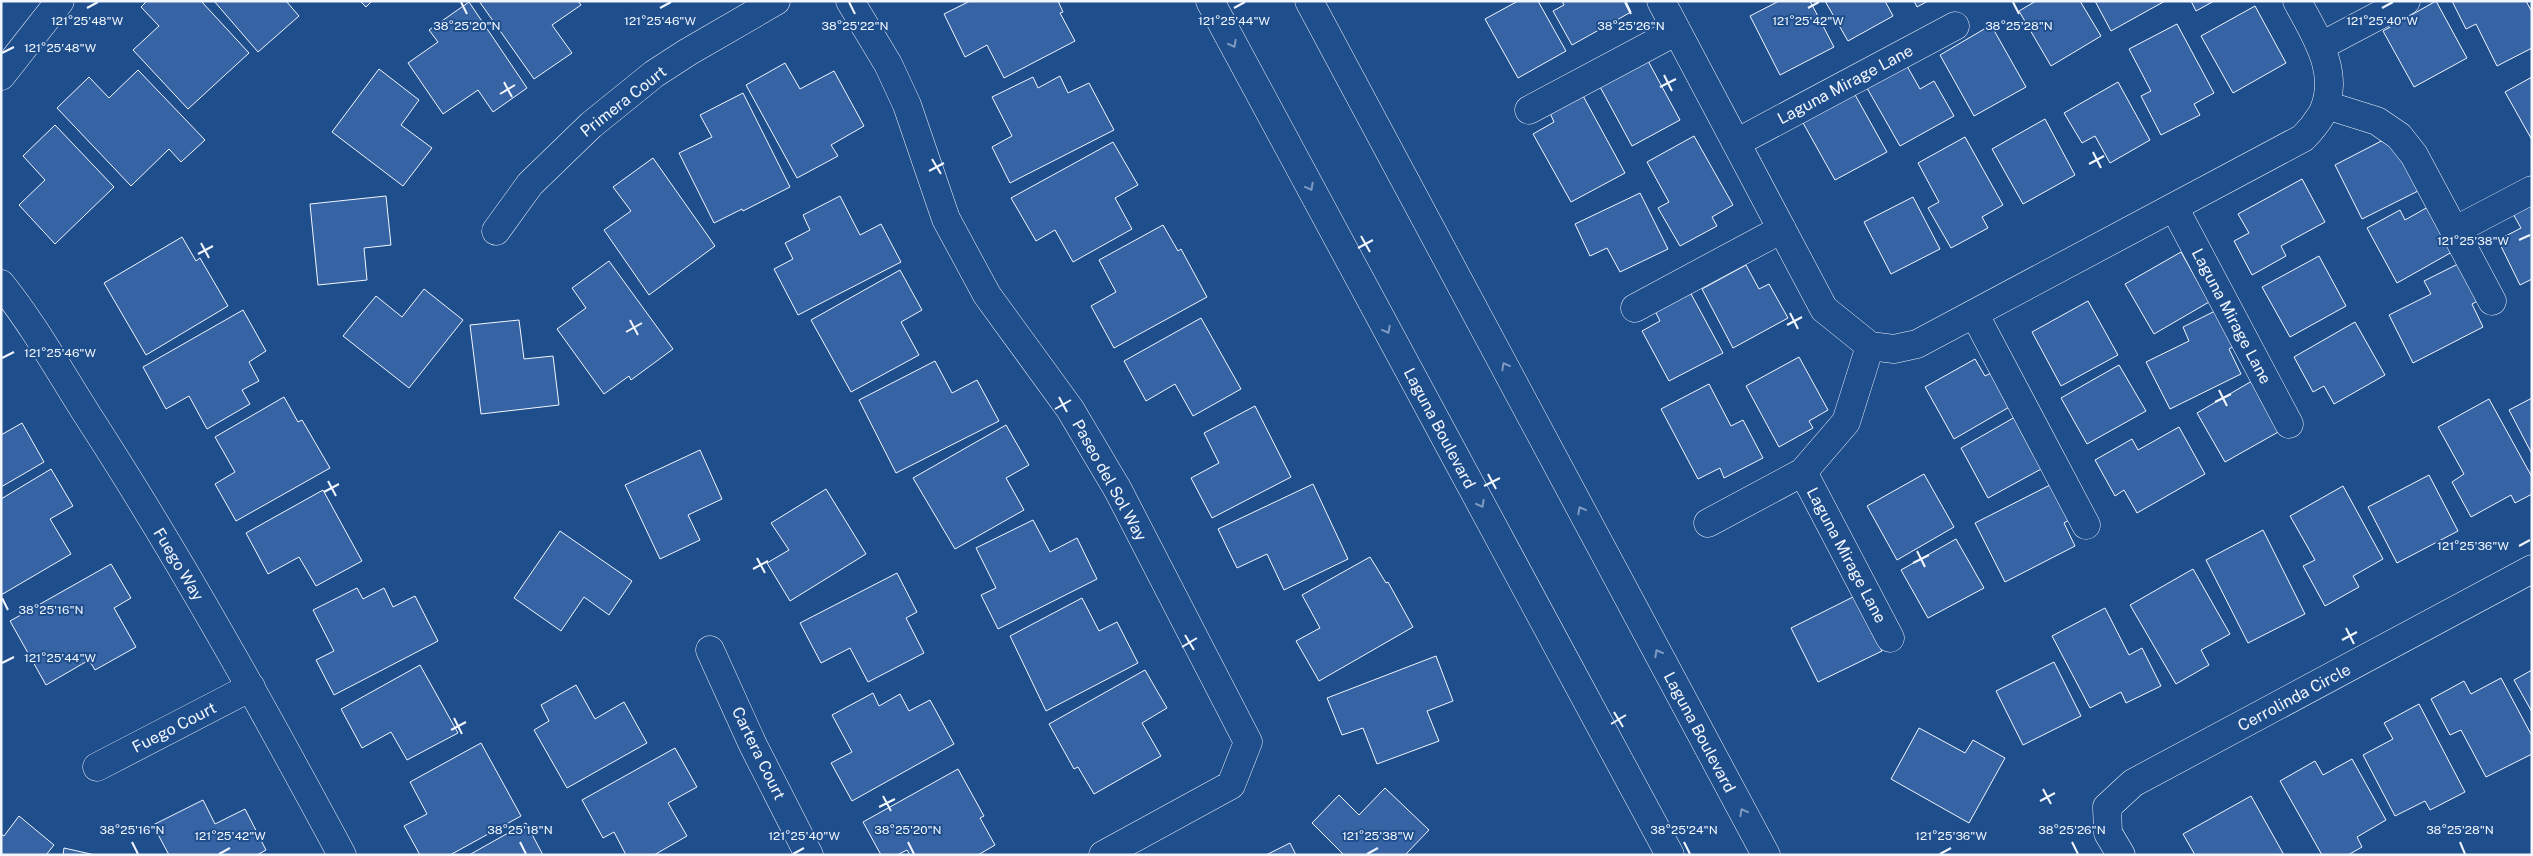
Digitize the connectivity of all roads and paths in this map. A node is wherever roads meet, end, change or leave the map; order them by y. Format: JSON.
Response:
{"nodes":[{"id":1,"x":60,"y":1,"type":"edge"},
{"id":2,"x":776,"y":1,"type":"edge"},
{"id":3,"x":850,"y":1,"type":"edge"},
{"id":4,"x":1210,"y":1,"type":"edge"},
{"id":5,"x":1309,"y":1,"type":"edge"},
{"id":6,"x":1661,"y":1,"type":"edge"},
{"id":7,"x":2297,"y":1,"type":"edge"},
{"id":8,"x":2406,"y":1,"type":"edge"},
{"id":9,"x":1955,"y":26,"type":"dead end"},
{"id":10,"x":1677,"y":31,"type":"junction"},
{"id":11,"x":2321,"y":46,"type":"junction"},
{"id":12,"x":1,"y":76,"type":"edge"},
{"id":13,"x":2326,"y":105,"type":"junction"},
{"id":14,"x":1529,"y":110,"type":"dead end"},
{"id":15,"x":1736,"y":143,"type":"junction"},
{"id":16,"x":2532,"y":190,"type":"edge"},
{"id":17,"x":2175,"y":209,"type":"junction"},
{"id":18,"x":1782,"y":229,"type":"junction"},
{"id":19,"x":496,"y":231,"type":"dead end"},
{"id":20,"x":2454,"y":231,"type":"junction"},
{"id":21,"x":1,"y":284,"type":"edge"},
{"id":22,"x":2492,"y":301,"type":"dead end"},
{"id":23,"x":1635,"y":308,"type":"dead end"},
{"id":24,"x":1975,"y":315,"type":"junction"},
{"id":25,"x":1870,"y":346,"type":"junction"},
{"id":26,"x":2289,"y":424,"type":"dead end"},
{"id":27,"x":1803,"y":472,"type":"junction"},
{"id":28,"x":1708,"y":523,"type":"dead end"},
{"id":29,"x":2086,"y":525,"type":"dead end"},
{"id":30,"x":2532,"y":569,"type":"edge"},
{"id":31,"x":1890,"y":638,"type":"dead end"},
{"id":32,"x":710,"y":650,"type":"dead end"},
{"id":33,"x":252,"y":687,"type":"junction"},
{"id":34,"x":97,"y":767,"type":"dead end"},
{"id":35,"x":1664,"y":853,"type":"edge"},
{"id":36,"x":342,"y":855,"type":"edge"},
{"id":37,"x":810,"y":855,"type":"edge"},
{"id":38,"x":1103,"y":855,"type":"edge"},
{"id":39,"x":1766,"y":855,"type":"edge"},
{"id":40,"x":2121,"y":855,"type":"edge"}],
"edges":[{"from":1,"to":12,"type":"street"},
{"from":2,"to":19,"type":"street","name":"Primera Court"},
{"from":3,"to":38,"type":"street","name":"Paseo del Sol Way"},
{"from":4,"to":35,"type":"street","name":"Laguna Boulevard","one_way":true},
{"from":39,"to":5,"type":"street","name":"Laguna Boulevard","one_way":true},
{"from":6,"to":10,"type":"street"},
{"from":7,"to":11,"type":"street"},
{"from":8,"to":11,"type":"street"},
{"from":9,"to":15,"type":"street","name":"Laguna Mirage Lane"},
{"from":10,"to":14,"type":"street"},
{"from":10,"to":15,"type":"street"},
{"from":11,"to":13,"type":"street"},
{"from":13,"to":17,"type":"street"},
{"from":13,"to":20,"type":"street"},
{"from":15,"to":18,"type":"street"},
{"from":16,"to":20,"type":"street"},
{"from":17,"to":24,"type":"street"},
{"from":17,"to":26,"type":"street","name":"Laguna Mirage Lane"},
{"from":18,"to":23,"type":"street"},
{"from":18,"to":25,"type":"street"},
{"from":20,"to":22,"type":"street"},
{"from":21,"to":33,"type":"street","name":"Fuego Way"},
{"from":24,"to":25,"type":"street"},
{"from":24,"to":29,"type":"street"},
{"from":25,"to":27,"type":"street","name":"Laguna Mirage Lane"},
{"from":27,"to":28,"type":"street","name":"Laguna Mirage Lane"},
{"from":27,"to":31,"type":"street","name":"Laguna Mirage Lane"},
{"from":30,"to":40,"type":"street","name":"Cerrolinda Circle"},
{"from":32,"to":37,"type":"street","name":"Cartera Court"},
{"from":33,"to":34,"type":"street","name":"Fuego Court"},
{"from":33,"to":36,"type":"street","name":"Fuego Way"}]}
